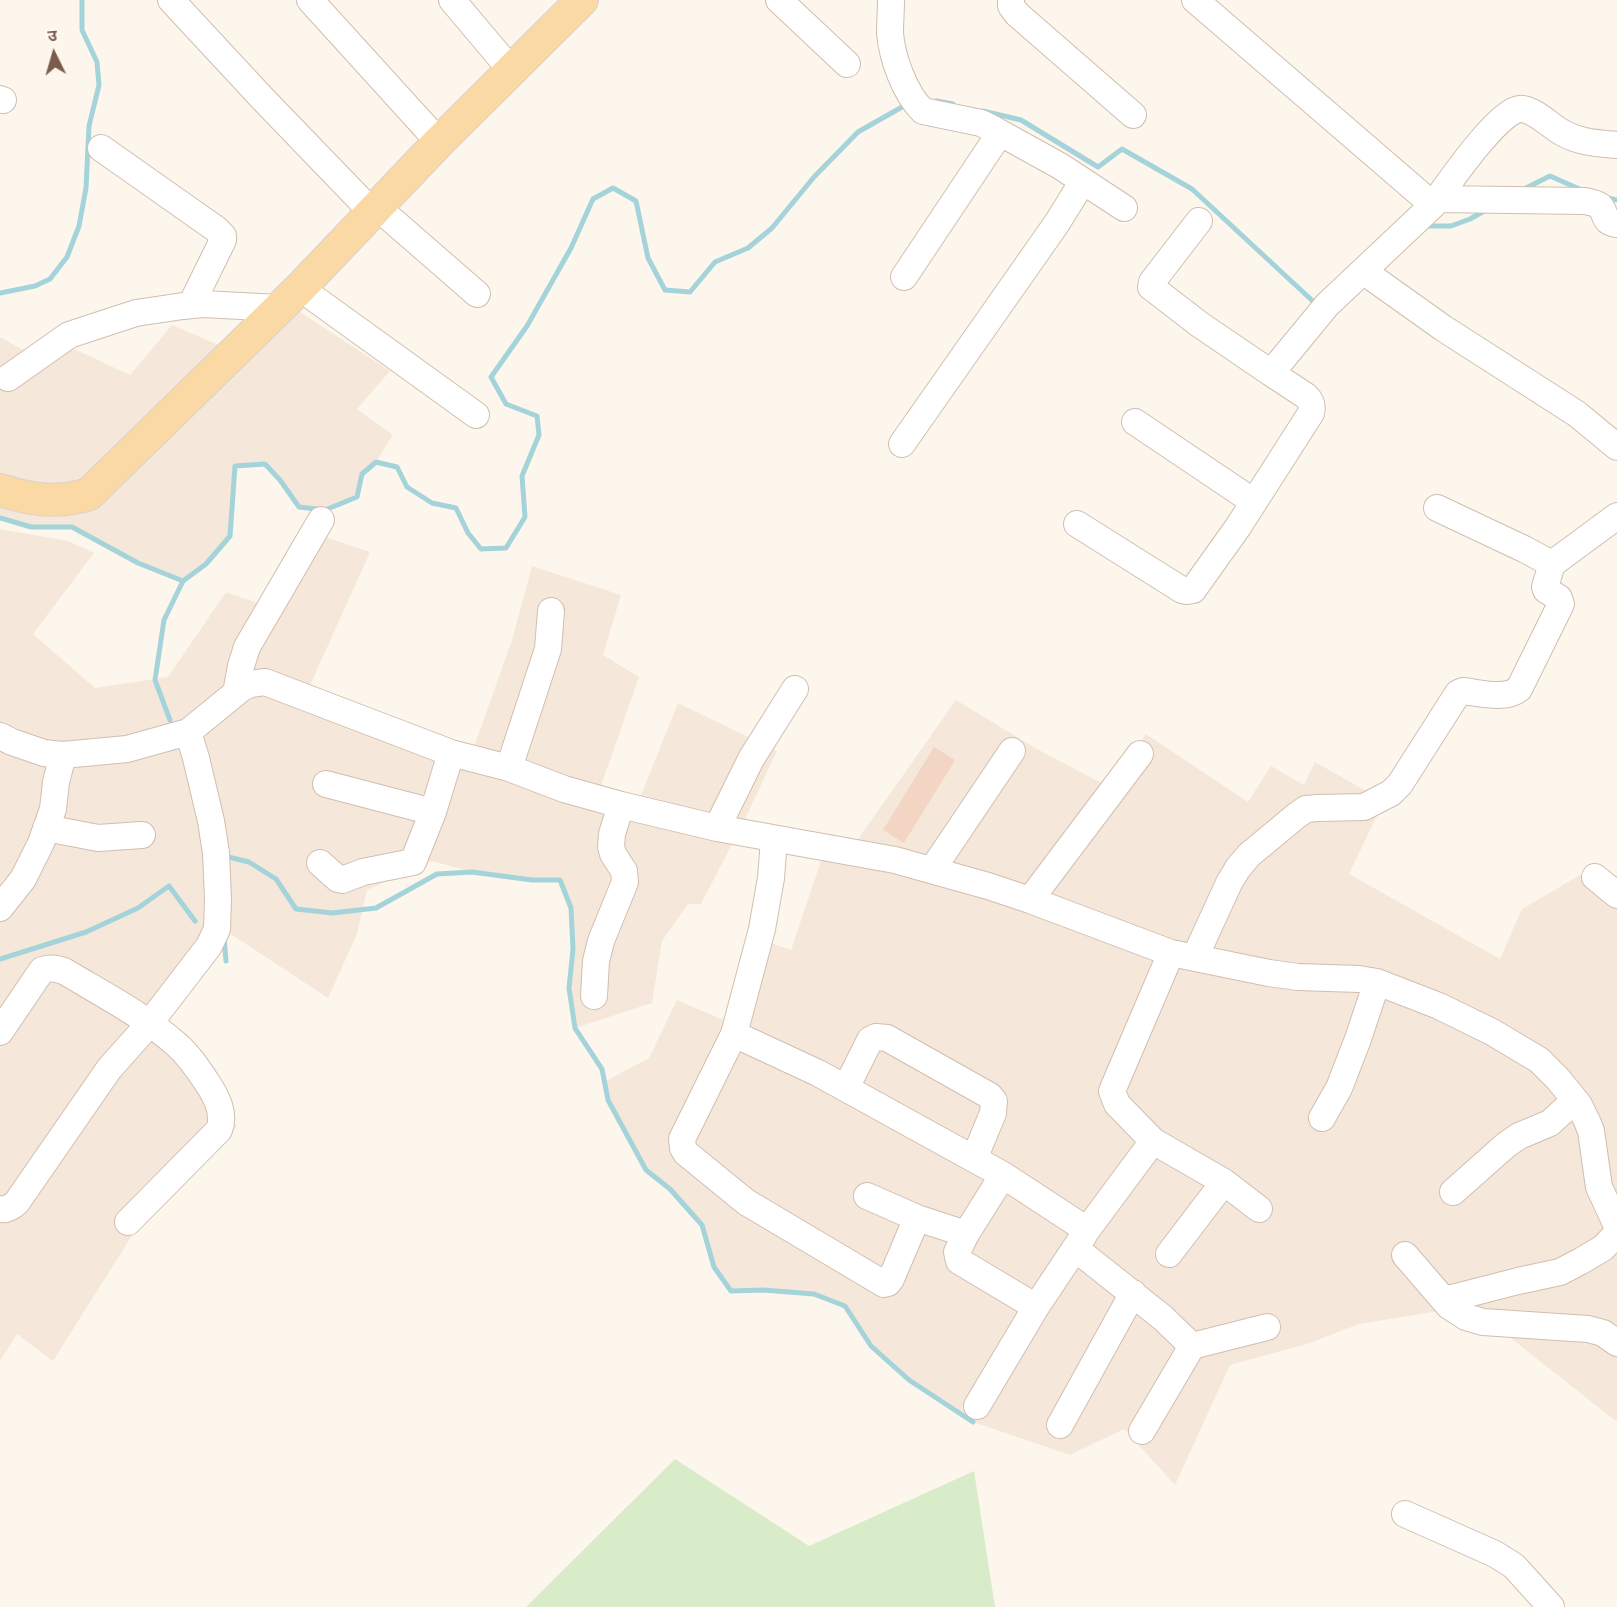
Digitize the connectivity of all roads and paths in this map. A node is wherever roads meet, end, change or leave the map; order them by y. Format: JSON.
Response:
{"nodes":[{"id":1,"x":171,"y":0,"type":"edge"},
{"id":2,"x":310,"y":0,"type":"edge"},
{"id":3,"x":452,"y":0,"type":"edge"},
{"id":4,"x":582,"y":0,"type":"edge"},
{"id":5,"x":779,"y":0,"type":"edge"},
{"id":6,"x":891,"y":0,"type":"edge"},
{"id":7,"x":1011,"y":0,"type":"edge"},
{"id":8,"x":1195,"y":0,"type":"edge"},
{"id":9,"x":847,"y":64,"type":"dead end"},
{"id":10,"x":511,"y":70,"type":"junction"},
{"id":11,"x":1133,"y":115,"type":"dead end"},
{"id":12,"x":1000,"y":133,"type":"junction"},
{"id":13,"x":439,"y":142,"type":"junction"},
{"id":14,"x":1617,"y":145,"type":"edge"},
{"id":15,"x":101,"y":148,"type":"dead end"},
{"id":16,"x":1083,"y":181,"type":"junction"},
{"id":17,"x":1435,"y":202,"type":"junction"},
{"id":18,"x":1124,"y":208,"type":"dead end"},
{"id":19,"x":375,"y":209,"type":"junction"},
{"id":20,"x":1199,"y":221,"type":"dead end"},
{"id":21,"x":1617,"y":224,"type":"edge"},
{"id":22,"x":1364,"y":272,"type":"junction"},
{"id":23,"x":904,"y":277,"type":"dead end"},
{"id":24,"x":477,"y":294,"type":"dead end"},
{"id":25,"x":290,"y":298,"type":"junction"},
{"id":26,"x":191,"y":305,"type":"junction"},
{"id":27,"x":1271,"y":374,"type":"junction"},
{"id":28,"x":8,"y":378,"type":"dead end"},
{"id":29,"x":476,"y":415,"type":"dead end"},
{"id":30,"x":1135,"y":422,"type":"dead end"},
{"id":31,"x":902,"y":444,"type":"dead end"},
{"id":32,"x":1617,"y":447,"type":"edge"},
{"id":33,"x":0,"y":490,"type":"edge"},
{"id":34,"x":1254,"y":502,"type":"junction"},
{"id":35,"x":1437,"y":508,"type":"dead end"},
{"id":36,"x":1617,"y":516,"type":"edge"},
{"id":37,"x":321,"y":520,"type":"dead end"},
{"id":38,"x":1077,"y":524,"type":"dead end"},
{"id":39,"x":1552,"y":564,"type":"junction"},
{"id":40,"x":551,"y":611,"type":"dead end"},
{"id":41,"x":795,"y":689,"type":"dead end"},
{"id":42,"x":236,"y":693,"type":"junction"},
{"id":43,"x":188,"y":732,"type":"junction"},
{"id":44,"x":0,"y":736,"type":"edge"},
{"id":45,"x":1012,"y":751,"type":"dead end"},
{"id":46,"x":451,"y":753,"type":"junction"},
{"id":47,"x":1140,"y":754,"type":"dead end"},
{"id":48,"x":63,"y":755,"type":"junction"},
{"id":49,"x":509,"y":768,"type":"junction"},
{"id":50,"x":326,"y":784,"type":"dead end"},
{"id":51,"x":621,"y":805,"type":"junction"},
{"id":52,"x":433,"y":812,"type":"junction"},
{"id":53,"x":46,"y":828,"type":"junction"},
{"id":54,"x":717,"y":828,"type":"junction"},
{"id":55,"x":142,"y":835,"type":"dead end"},
{"id":56,"x":774,"y":839,"type":"junction"},
{"id":57,"x":320,"y":863,"type":"dead end"},
{"id":58,"x":933,"y":870,"type":"junction"},
{"id":59,"x":1595,"y":877,"type":"dead end"},
{"id":60,"x":1617,"y":895,"type":"edge"},
{"id":61,"x":1030,"y":900,"type":"junction"},
{"id":62,"x":0,"y":908,"type":"edge"},
{"id":63,"x":1183,"y":955,"type":"junction"},
{"id":64,"x":1377,"y":982,"type":"junction"},
{"id":65,"x":594,"y":996,"type":"dead end"},
{"id":66,"x":149,"y":1023,"type":"junction"},
{"id":67,"x":0,"y":1032,"type":"edge"},
{"id":68,"x":734,"y":1034,"type":"junction"},
{"id":69,"x":846,"y":1088,"type":"junction"},
{"id":70,"x":1575,"y":1100,"type":"junction"},
{"id":71,"x":1322,"y":1118,"type":"dead end"},
{"id":72,"x":1153,"y":1141,"type":"junction"},
{"id":73,"x":974,"y":1159,"type":"junction"},
{"id":74,"x":1003,"y":1175,"type":"junction"},
{"id":75,"x":1224,"y":1182,"type":"junction"},
{"id":76,"x":1453,"y":1192,"type":"dead end"},
{"id":77,"x":867,"y":1196,"type":"dead end"},
{"id":78,"x":0,"y":1209,"type":"edge"},
{"id":79,"x":1259,"y":1209,"type":"dead end"},
{"id":80,"x":917,"y":1218,"type":"junction"},
{"id":81,"x":128,"y":1222,"type":"dead end"},
{"id":82,"x":1617,"y":1226,"type":"edge"},
{"id":83,"x":1617,"y":1233,"type":"edge"},
{"id":84,"x":966,"y":1234,"type":"junction"},
{"id":85,"x":1082,"y":1239,"type":"junction"},
{"id":86,"x":1168,"y":1254,"type":"dead end"},
{"id":87,"x":1405,"y":1255,"type":"dead end"},
{"id":88,"x":1133,"y":1293,"type":"junction"},
{"id":89,"x":1444,"y":1300,"type":"junction"},
{"id":90,"x":1036,"y":1307,"type":"junction"},
{"id":91,"x":1267,"y":1327,"type":"dead end"},
{"id":92,"x":1617,"y":1343,"type":"edge"},
{"id":93,"x":1192,"y":1346,"type":"junction"},
{"id":94,"x":977,"y":1406,"type":"dead end"},
{"id":95,"x":1060,"y":1425,"type":"dead end"},
{"id":96,"x":1142,"y":1431,"type":"dead end"},
{"id":97,"x":1405,"y":1514,"type":"dead end"},
{"id":98,"x":1551,"y":1607,"type":"edge"}],
"edges":[{"from":1,"to":19,"type":"street"},
{"from":2,"to":13,"type":"street"},
{"from":3,"to":10,"type":"street"},
{"from":4,"to":10,"type":"main road"},
{"from":5,"to":9,"type":"street"},
{"from":6,"to":12,"type":"street"},
{"from":7,"to":11,"type":"street"},
{"from":8,"to":17,"type":"street"},
{"from":10,"to":13,"type":"main road"},
{"from":12,"to":16,"type":"street"},
{"from":12,"to":23,"type":"street"},
{"from":13,"to":19,"type":"main road"},
{"from":14,"to":17,"type":"street"},
{"from":15,"to":26,"type":"street"},
{"from":16,"to":18,"type":"street"},
{"from":16,"to":31,"type":"street"},
{"from":17,"to":21,"type":"street"},
{"from":17,"to":22,"type":"street"},
{"from":19,"to":24,"type":"street"},
{"from":19,"to":25,"type":"main road"},
{"from":20,"to":27,"type":"street"},
{"from":22,"to":27,"type":"street"},
{"from":22,"to":32,"type":"street"},
{"from":25,"to":26,"type":"street"},
{"from":25,"to":29,"type":"street"},
{"from":25,"to":33,"type":"main road"},
{"from":26,"to":28,"type":"street"},
{"from":27,"to":34,"type":"street"},
{"from":30,"to":34,"type":"street"},
{"from":34,"to":38,"type":"street"},
{"from":35,"to":39,"type":"street"},
{"from":36,"to":39,"type":"street"},
{"from":37,"to":42,"type":"street"},
{"from":39,"to":63,"type":"street"},
{"from":40,"to":49,"type":"street"},
{"from":41,"to":54,"type":"street"},
{"from":42,"to":43,"type":"street"},
{"from":42,"to":46,"type":"street"},
{"from":43,"to":48,"type":"street"},
{"from":43,"to":66,"type":"street"},
{"from":44,"to":48,"type":"street"},
{"from":45,"to":58,"type":"street"},
{"from":46,"to":49,"type":"street"},
{"from":46,"to":52,"type":"street"},
{"from":47,"to":61,"type":"street"},
{"from":48,"to":53,"type":"street"},
{"from":49,"to":51,"type":"street"},
{"from":50,"to":52,"type":"street"},
{"from":51,"to":54,"type":"street"},
{"from":51,"to":65,"type":"street"},
{"from":52,"to":57,"type":"street"},
{"from":53,"to":55,"type":"street"},
{"from":53,"to":62,"type":"street"},
{"from":54,"to":56,"type":"street"},
{"from":56,"to":58,"type":"street"},
{"from":56,"to":68,"type":"street"},
{"from":58,"to":61,"type":"street"},
{"from":59,"to":60,"type":"street"},
{"from":61,"to":63,"type":"street"},
{"from":63,"to":64,"type":"street"},
{"from":63,"to":72,"type":"street"},
{"from":64,"to":70,"type":"street"},
{"from":64,"to":71,"type":"street"},
{"from":66,"to":67,"type":"street"},
{"from":66,"to":78,"type":"street"},
{"from":66,"to":81,"type":"street"},
{"from":68,"to":69,"type":"street"},
{"from":68,"to":80,"type":"street"},
{"from":69,"to":73,"type":"street"},
{"from":69,"to":73,"type":"street"},
{"from":70,"to":76,"type":"street"},
{"from":70,"to":82,"type":"street"},
{"from":72,"to":75,"type":"street"},
{"from":72,"to":85,"type":"street"},
{"from":73,"to":74,"type":"street"},
{"from":74,"to":84,"type":"street"},
{"from":74,"to":85,"type":"street"},
{"from":75,"to":79,"type":"street"},
{"from":75,"to":86,"type":"street"},
{"from":77,"to":80,"type":"street"},
{"from":80,"to":84,"type":"street"},
{"from":83,"to":89,"type":"street"},
{"from":84,"to":90,"type":"street"},
{"from":85,"to":88,"type":"street"},
{"from":85,"to":90,"type":"street"},
{"from":87,"to":89,"type":"street"},
{"from":88,"to":93,"type":"street"},
{"from":88,"to":95,"type":"street"},
{"from":89,"to":92,"type":"street"},
{"from":90,"to":94,"type":"street"},
{"from":91,"to":93,"type":"street"},
{"from":93,"to":96,"type":"street"},
{"from":97,"to":98,"type":"street"}]}
